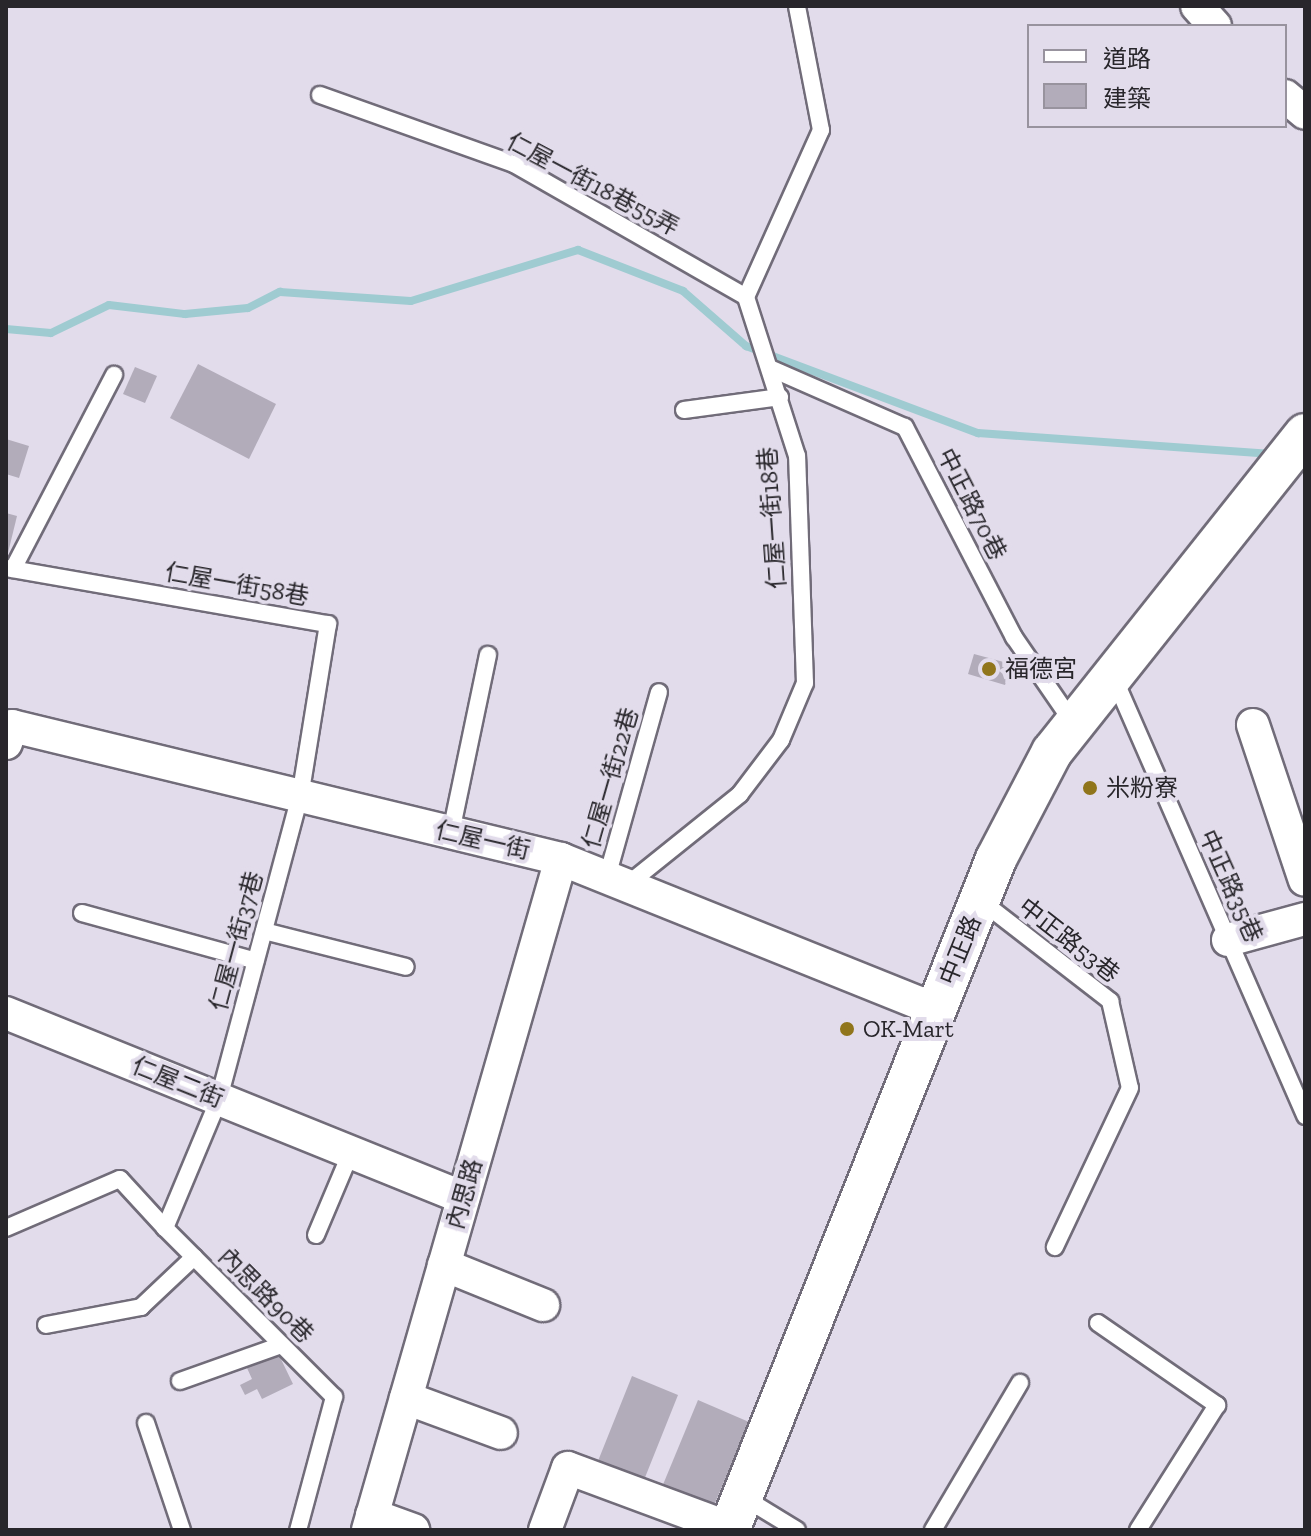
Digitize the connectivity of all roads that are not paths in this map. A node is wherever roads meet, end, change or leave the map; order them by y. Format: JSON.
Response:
{"nodes":[{"id":1,"x":797,"y":6,"type":"edge"},
{"id":2,"x":1197,"y":6,"type":"edge"},
{"id":3,"x":1213,"y":24,"type":"edge"},
{"id":4,"x":320,"y":95,"type":"dead end"},
{"id":5,"x":1287,"y":98,"type":"edge"},
{"id":6,"x":1305,"y":113,"type":"edge"},
{"id":7,"x":746,"y":297,"type":"junction"},
{"id":8,"x":772,"y":369,"type":"junction"},
{"id":9,"x":114,"y":375,"type":"dead end"},
{"id":10,"x":780,"y":397,"type":"junction"},
{"id":11,"x":684,"y":410,"type":"dead end"},
{"id":12,"x":1305,"y":434,"type":"edge"},
{"id":13,"x":9,"y":568,"type":"edge"},
{"id":14,"x":488,"y":655,"type":"dead end"},
{"id":15,"x":1112,"y":675,"type":"junction"},
{"id":16,"x":659,"y":692,"type":"dead end"},
{"id":17,"x":1074,"y":724,"type":"junction"},
{"id":18,"x":1253,"y":725,"type":"dead end"},
{"id":19,"x":8,"y":731,"type":"edge"},
{"id":20,"x":300,"y":796,"type":"junction"},
{"id":21,"x":451,"y":832,"type":"junction"},
{"id":22,"x":561,"y":859,"type":"junction"},
{"id":23,"x":1305,"y":880,"type":"edge"},
{"id":24,"x":617,"y":881,"type":"junction"},
{"id":25,"x":980,"y":900,"type":"junction"},
{"id":26,"x":82,"y":913,"type":"dead end"},
{"id":27,"x":1305,"y":919,"type":"edge"},
{"id":28,"x":264,"y":931,"type":"junction"},
{"id":29,"x":1228,"y":940,"type":"junction"},
{"id":30,"x":256,"y":961,"type":"junction"},
{"id":31,"x":406,"y":967,"type":"dead end"},
{"id":32,"x":936,"y":1010,"type":"junction"},
{"id":33,"x":6,"y":1013,"type":"edge"},
{"id":34,"x":219,"y":1099,"type":"junction"},
{"id":35,"x":1305,"y":1116,"type":"edge"},
{"id":36,"x":351,"y":1152,"type":"junction"},
{"id":37,"x":463,"y":1198,"type":"junction"},
{"id":38,"x":6,"y":1228,"type":"edge"},
{"id":39,"x":165,"y":1228,"type":"junction"},
{"id":40,"x":316,"y":1235,"type":"dead end"},
{"id":41,"x":1055,"y":1247,"type":"dead end"},
{"id":42,"x":194,"y":1257,"type":"junction"},
{"id":43,"x":444,"y":1265,"type":"junction"},
{"id":44,"x":543,"y":1305,"type":"dead end"},
{"id":45,"x":1098,"y":1323,"type":"dead end"},
{"id":46,"x":46,"y":1325,"type":"dead end"},
{"id":47,"x":281,"y":1345,"type":"junction"},
{"id":48,"x":180,"y":1381,"type":"dead end"},
{"id":49,"x":1020,"y":1383,"type":"dead end"},
{"id":50,"x":406,"y":1398,"type":"junction"},
{"id":51,"x":146,"y":1423,"type":"dead end"},
{"id":52,"x":501,"y":1433,"type":"dead end"},
{"id":53,"x":733,"y":1518,"type":"edge"},
{"id":54,"x":370,"y":1522,"type":"edge"},
{"id":55,"x":182,"y":1530,"type":"edge"},
{"id":56,"x":298,"y":1530,"type":"edge"},
{"id":57,"x":413,"y":1530,"type":"edge"},
{"id":58,"x":545,"y":1530,"type":"edge"},
{"id":59,"x":797,"y":1530,"type":"edge"},
{"id":60,"x":933,"y":1530,"type":"edge"},
{"id":61,"x":1138,"y":1530,"type":"edge"}],
"edges":[{"from":1,"to":7,"type":"lane"},
{"from":2,"to":3,"type":"street"},
{"from":4,"to":7,"type":"lane","name":"仁屋一街18巷55弄"},
{"from":5,"to":6,"type":"street"},
{"from":7,"to":8,"type":"lane","name":"仁屋一街18巷"},
{"from":8,"to":10,"type":"lane","name":"仁屋一街18巷"},
{"from":8,"to":17,"type":"lane","name":"中正路70巷"},
{"from":9,"to":13,"type":"lane"},
{"from":10,"to":11,"type":"lane"},
{"from":10,"to":24,"type":"lane","name":"仁屋一街18巷"},
{"from":12,"to":15,"type":"street","name":"中正路"},
{"from":13,"to":20,"type":"lane","name":"仁屋一街58巷"},
{"from":14,"to":21,"type":"lane"},
{"from":15,"to":17,"type":"street","name":"中正路"},
{"from":15,"to":29,"type":"lane","name":"中正路35巷"},
{"from":16,"to":24,"type":"lane","name":"仁屋一街22巷"},
{"from":17,"to":25,"type":"street","name":"中正路"},
{"from":18,"to":23,"type":"street"},
{"from":19,"to":20,"type":"street","name":"仁屋一街"},
{"from":20,"to":21,"type":"street","name":"仁屋一街"},
{"from":20,"to":28,"type":"lane","name":"仁屋一街37巷"},
{"from":21,"to":22,"type":"street","name":"仁屋一街"},
{"from":22,"to":24,"type":"street","name":"仁屋一街"},
{"from":22,"to":37,"type":"street","name":"內思路"},
{"from":24,"to":32,"type":"street","name":"仁屋一街"},
{"from":25,"to":32,"type":"street","name":"中正路"},
{"from":25,"to":41,"type":"lane","name":"中正路53巷"},
{"from":26,"to":30,"type":"lane"},
{"from":27,"to":29,"type":"street"},
{"from":28,"to":30,"type":"lane","name":"仁屋一街37巷"},
{"from":28,"to":31,"type":"lane"},
{"from":29,"to":35,"type":"lane","name":"中正路35巷"},
{"from":30,"to":34,"type":"lane","name":"仁屋一街37巷"},
{"from":32,"to":53,"type":"street","name":"中正路"},
{"from":33,"to":34,"type":"street","name":"仁屋二街"},
{"from":34,"to":36,"type":"street","name":"仁屋二街"},
{"from":34,"to":39,"type":"lane"},
{"from":36,"to":37,"type":"street","name":"仁屋二街"},
{"from":36,"to":40,"type":"lane"},
{"from":37,"to":43,"type":"street","name":"內思路"},
{"from":38,"to":39,"type":"lane","name":"內思路90巷"},
{"from":39,"to":42,"type":"lane","name":"內思路90巷"},
{"from":42,"to":46,"type":"lane"},
{"from":42,"to":47,"type":"lane","name":"內思路90巷"},
{"from":43,"to":44,"type":"street"},
{"from":43,"to":50,"type":"street","name":"內思路"},
{"from":45,"to":61,"type":"lane"},
{"from":47,"to":48,"type":"lane"},
{"from":47,"to":56,"type":"lane","name":"內思路90巷"},
{"from":49,"to":60,"type":"lane"},
{"from":50,"to":52,"type":"street"},
{"from":50,"to":54,"type":"street","name":"內思路"},
{"from":51,"to":55,"type":"lane"},
{"from":53,"to":58,"type":"street"},
{"from":53,"to":59,"type":"lane"},
{"from":54,"to":57,"type":"street"}]}
